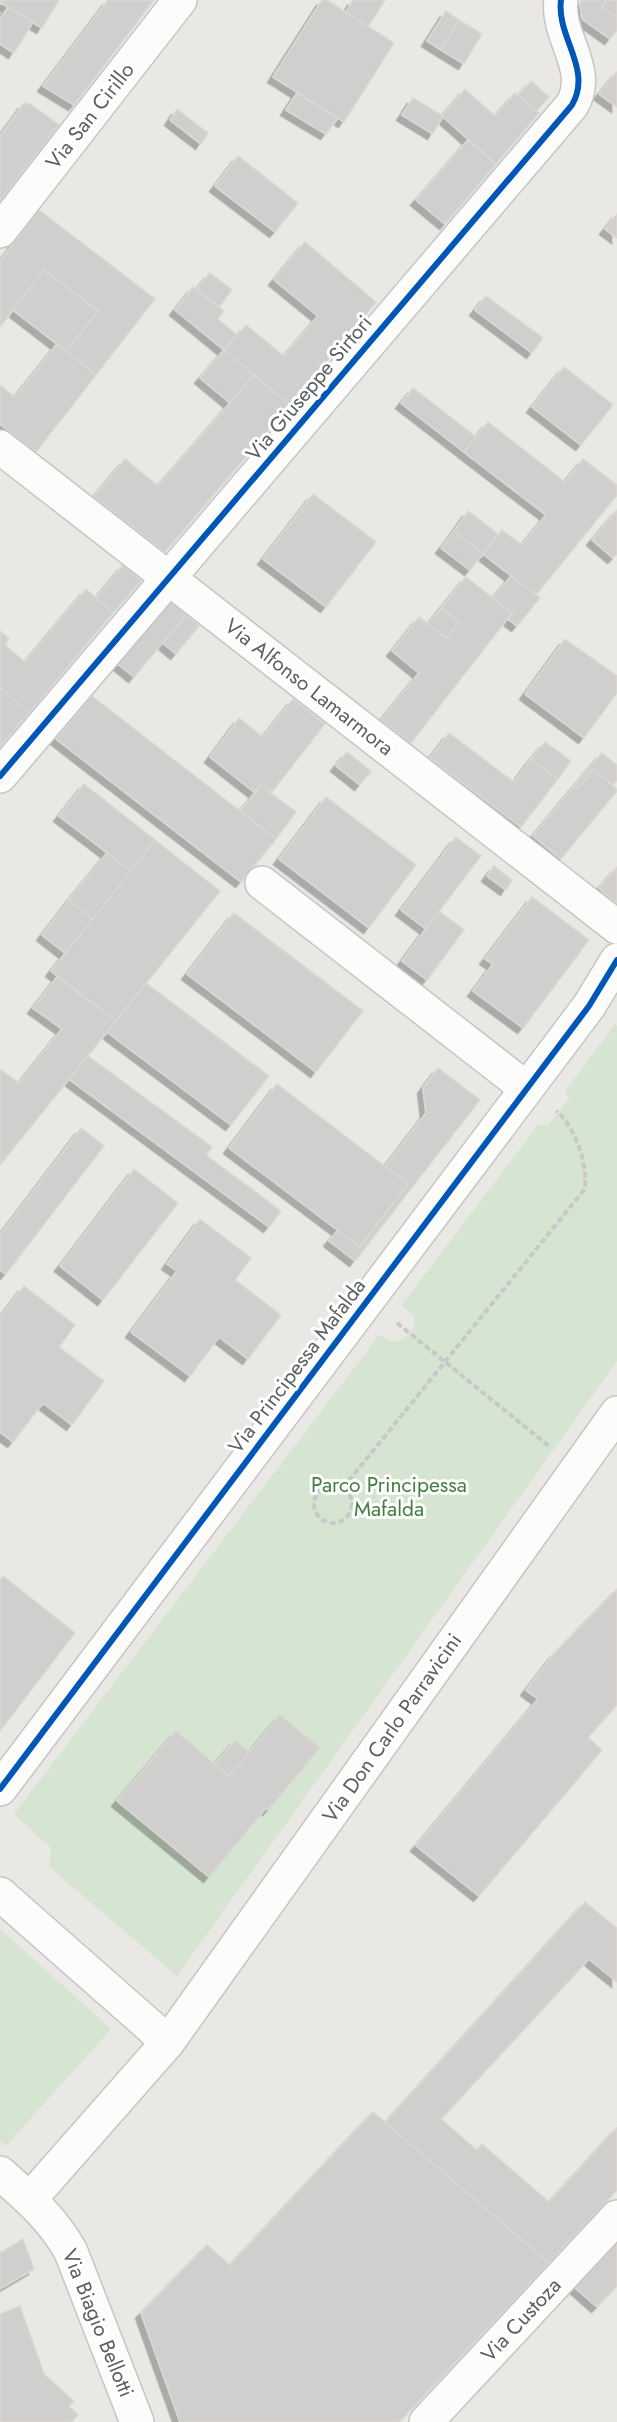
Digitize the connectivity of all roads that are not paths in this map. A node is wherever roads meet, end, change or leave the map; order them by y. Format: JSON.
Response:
{"nodes":[{"id":1,"x":180,"y":0,"type":"edge"},
{"id":2,"x":561,"y":0,"type":"edge"},
{"id":3,"x":0,"y":231,"type":"edge"},
{"id":4,"x":0,"y":447,"type":"edge"},
{"id":5,"x":170,"y":578,"type":"junction"},
{"id":6,"x":0,"y":776,"type":"edge"},
{"id":7,"x":262,"y":883,"type":"dead end"},
{"id":8,"x":617,"y":927,"type":"edge"},
{"id":9,"x":617,"y":960,"type":"edge"},
{"id":10,"x":526,"y":1088,"type":"junction"},
{"id":11,"x":617,"y":1413,"type":"edge"},
{"id":12,"x":0,"y":1789,"type":"edge"},
{"id":13,"x":0,"y":1894,"type":"edge"},
{"id":14,"x":168,"y":2042,"type":"junction"},
{"id":15,"x":0,"y":2173,"type":"edge"},
{"id":16,"x":30,"y":2199,"type":"junction"},
{"id":17,"x":617,"y":2217,"type":"edge"},
{"id":18,"x":127,"y":2416,"type":"edge"},
{"id":19,"x":426,"y":2422,"type":"edge"}],
"edges":[{"from":1,"to":3,"type":"street","name":"Via San Cirillo"},
{"from":2,"to":5,"type":"street","name":"Via Giuseppe Sirtori"},
{"from":4,"to":5,"type":"street","name":"Via Alfonso Lamarmora"},
{"from":5,"to":6,"type":"street","name":"Via Giuseppe Sirtori"},
{"from":5,"to":8,"type":"street","name":"Via Alfonso Lamarmora"},
{"from":7,"to":10,"type":"street"},
{"from":9,"to":10,"type":"street","name":"Via Principessa Mafalda"},
{"from":10,"to":12,"type":"street","name":"Via Principessa Mafalda"},
{"from":11,"to":14,"type":"street","name":"Via Don Carlo Parravicini"},
{"from":13,"to":14,"type":"street"},
{"from":14,"to":16,"type":"street","name":"Via Don Carlo Parravicini"},
{"from":15,"to":16,"type":"street","name":"Via Biagio Bellotti"},
{"from":16,"to":18,"type":"street","name":"Via Biagio Bellotti"},
{"from":17,"to":19,"type":"street","name":"Via Custoza"}]}
